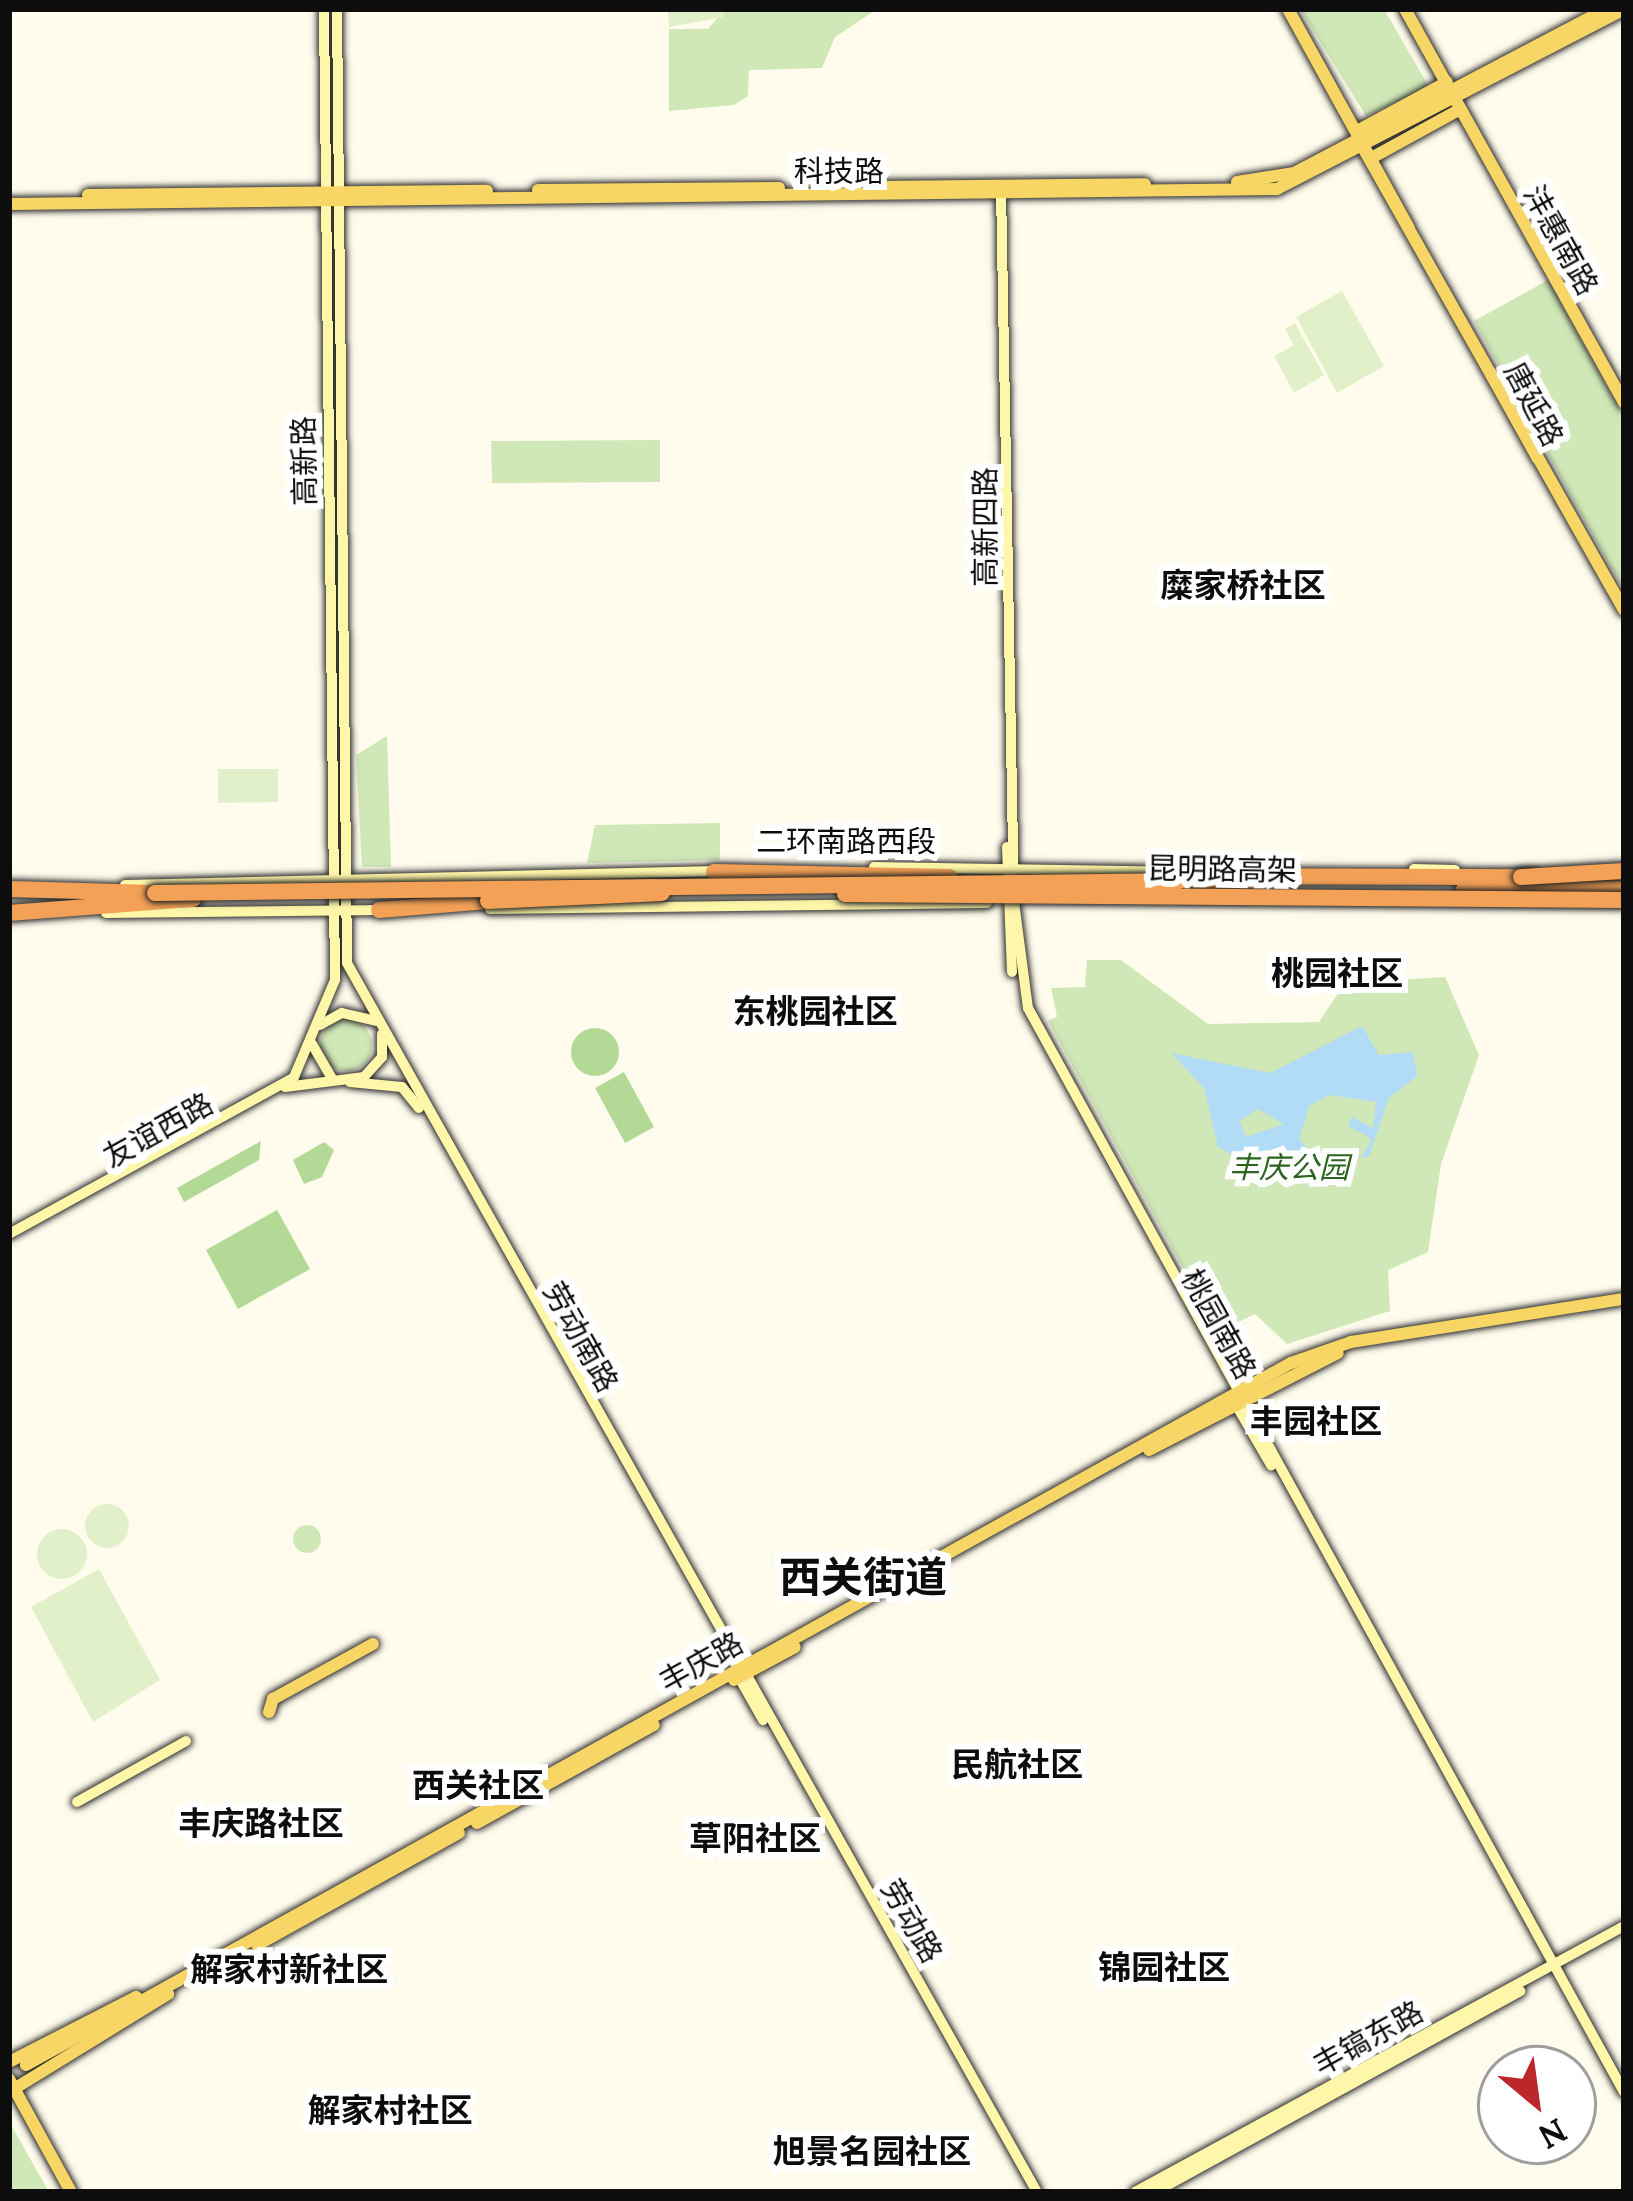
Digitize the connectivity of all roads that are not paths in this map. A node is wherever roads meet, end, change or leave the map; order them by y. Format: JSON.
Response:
{"nodes":[{"id":1,"x":325,"y":9,"type":"edge"},
{"id":2,"x":338,"y":9,"type":"edge"},
{"id":3,"x":1288,"y":9,"type":"edge"},
{"id":4,"x":1405,"y":9,"type":"edge"},
{"id":5,"x":1606,"y":9,"type":"edge"},
{"id":6,"x":1624,"y":9,"type":"edge"},
{"id":7,"x":1453,"y":99,"type":"junction"},
{"id":8,"x":1365,"y":145,"type":"junction"},
{"id":9,"x":1001,"y":192,"type":"junction"},
{"id":10,"x":333,"y":196,"type":"junction"},
{"id":11,"x":9,"y":200,"type":"edge"},
{"id":12,"x":1624,"y":403,"type":"edge"},
{"id":13,"x":1614,"y":597,"type":"junction"},
{"id":14,"x":1624,"y":610,"type":"edge"},
{"id":15,"x":1624,"y":623,"type":"edge"},
{"id":16,"x":1011,"y":869,"type":"junction"},
{"id":17,"x":714,"y":872,"type":"junction"},
{"id":18,"x":1624,"y":875,"type":"edge"},
{"id":19,"x":950,"y":877,"type":"junction"},
{"id":20,"x":342,"y":882,"type":"junction"},
{"id":21,"x":1529,"y":883,"type":"junction"},
{"id":22,"x":820,"y":887,"type":"junction"},
{"id":23,"x":68,"y":888,"type":"junction"},
{"id":24,"x":9,"y":889,"type":"edge"},
{"id":25,"x":1624,"y":889,"type":"edge"},
{"id":26,"x":663,"y":890,"type":"junction"},
{"id":27,"x":1624,"y":899,"type":"edge"},
{"id":28,"x":1010,"y":902,"type":"junction"},
{"id":29,"x":379,"y":910,"type":"junction"},
{"id":30,"x":340,"y":912,"type":"junction"},
{"id":31,"x":9,"y":913,"type":"edge"},
{"id":32,"x":85,"y":913,"type":"junction"},
{"id":33,"x":379,"y":1025,"type":"junction"},
{"id":34,"x":319,"y":1026,"type":"junction"},
{"id":35,"x":313,"y":1041,"type":"junction"},
{"id":36,"x":298,"y":1080,"type":"junction"},
{"id":37,"x":343,"y":1081,"type":"junction"},
{"id":38,"x":402,"y":1087,"type":"junction"},
{"id":39,"x":416,"y":1087,"type":"junction"},
{"id":40,"x":9,"y":1237,"type":"edge"},
{"id":41,"x":1624,"y":1303,"type":"edge"},
{"id":42,"x":1235,"y":1398,"type":"junction"},
{"id":43,"x":373,"y":1644,"type":"dead end"},
{"id":44,"x":742,"y":1672,"type":"junction"},
{"id":45,"x":269,"y":1712,"type":"dead end"},
{"id":46,"x":186,"y":1741,"type":"dead end"},
{"id":47,"x":77,"y":1802,"type":"dead end"},
{"id":48,"x":1624,"y":1930,"type":"edge"},
{"id":49,"x":1553,"y":1968,"type":"junction"},
{"id":50,"x":169,"y":1989,"type":"junction"},
{"id":51,"x":9,"y":2062,"type":"edge"},
{"id":52,"x":27,"y":2067,"type":"dead end"},
{"id":53,"x":10,"y":2089,"type":"edge"},
{"id":54,"x":1624,"y":2092,"type":"edge"},
{"id":55,"x":1624,"y":2103,"type":"edge"},
{"id":56,"x":68,"y":2192,"type":"edge"},
{"id":57,"x":1033,"y":2192,"type":"edge"},
{"id":58,"x":1135,"y":2192,"type":"edge"},
{"id":59,"x":1155,"y":2192,"type":"edge"}],
"edges":[{"from":1,"to":10,"type":"main road","name":"高新路"},
{"from":2,"to":10,"type":"main road","name":"高新路"},
{"from":3,"to":8,"type":"main road","name":"唐延路"},
{"from":4,"to":7,"type":"main road","name":"沣惠南路"},
{"from":5,"to":7,"type":"main road","name":"科技路"},
{"from":6,"to":7,"type":"main road","name":"科技路"},
{"from":7,"to":8,"type":"main road","name":"科技路"},
{"from":7,"to":8,"type":"main road"},
{"from":7,"to":12,"type":"main road","name":"沣惠南路"},
{"from":8,"to":9,"type":"main road","name":"科技路"},
{"from":8,"to":13,"type":"main road","name":"唐延路"},
{"from":9,"to":10,"type":"main road","name":"科技路"},
{"from":9,"to":16,"type":"main road","name":"高新四路"},
{"from":10,"to":11,"type":"main road","name":"科技路"},
{"from":10,"to":20,"type":"main road","name":"高新路"},
{"from":13,"to":14,"type":"main road","name":"唐延路"},
{"from":13,"to":15,"type":"main road","name":"唐延路"},
{"from":16,"to":17,"type":"main road","name":"二环南路西段"},
{"from":16,"to":18,"type":"main road","name":"二环南路西段"},
{"from":16,"to":28,"type":"main road","name":"桃园南路"},
{"from":17,"to":19,"type":"highway","bridge":true},
{"from":17,"to":20,"type":"main road","name":"二环南路西段"},
{"from":18,"to":21,"type":"highway","bridge":true},
{"from":19,"to":21,"type":"highway","name":"昆明路高架","bridge":true},
{"from":19,"to":22,"type":"highway","bridge":true},
{"from":20,"to":23,"type":"main road","name":"二环南路西段"},
{"from":20,"to":26,"type":"highway","bridge":true},
{"from":20,"to":30,"type":"main road","name":"高新路"},
{"from":21,"to":22,"type":"highway","name":"二环南路西段","bridge":true},
{"from":21,"to":25,"type":"highway"},
{"from":22,"to":26,"type":"highway","name":"二环南路西段","bridge":true},
{"from":22,"to":27,"type":"highway","name":"昆明路高架","bridge":true},
{"from":23,"to":24,"type":"highway","name":"二环南路西段"},
{"from":23,"to":26,"type":"highway","name":"二环南路西段","bridge":true},
{"from":26,"to":29,"type":"highway","bridge":true},
{"from":26,"to":32,"type":"highway","name":"二环南路西段","bridge":true},
{"from":27,"to":28,"type":"main road","name":"二环南路西段"},
{"from":28,"to":29,"type":"main road","name":"二环南路西段"},
{"from":28,"to":42,"type":"main road","name":"桃园南路"},
{"from":29,"to":30,"type":"main road","name":"二环南路西段"},
{"from":30,"to":32,"type":"main road","name":"二环南路西段"},
{"from":30,"to":33,"type":"main road","name":"劳动南路"},
{"from":30,"to":34,"type":"main road"},
{"from":31,"to":32,"type":"highway","name":"二环南路西段"},
{"from":33,"to":34,"type":"main road"},
{"from":33,"to":37,"type":"main road"},
{"from":33,"to":39,"type":"main road","name":"劳动南路"},
{"from":34,"to":35,"type":"main road"},
{"from":35,"to":36,"type":"main road"},
{"from":35,"to":37,"type":"main road"},
{"from":36,"to":37,"type":"main road","name":"友谊西路"},
{"from":36,"to":40,"type":"main road","name":"友谊西路"},
{"from":37,"to":38,"type":"main road"},
{"from":38,"to":39,"type":"main road"},
{"from":38,"to":44,"type":"main road","name":"劳动南路"},
{"from":39,"to":44,"type":"main road","name":"劳动南路"},
{"from":41,"to":42,"type":"main road","name":"丰庆路"},
{"from":42,"to":44,"type":"main road","name":"丰庆路"},
{"from":42,"to":49,"type":"main road","name":"桃园南路"},
{"from":43,"to":45,"type":"main road"},
{"from":44,"to":50,"type":"main road","name":"丰庆路"},
{"from":44,"to":57,"type":"main road","name":"劳动路"},
{"from":46,"to":47,"type":"main road"},
{"from":48,"to":49,"type":"main road","name":"丰镐东路"},
{"from":49,"to":54,"type":"main road"},
{"from":49,"to":55,"type":"main road"},
{"from":49,"to":58,"type":"main road","name":"丰镐东路"},
{"from":49,"to":59,"type":"main road","name":"丰镐东路"},
{"from":50,"to":51,"type":"main road"},
{"from":50,"to":52,"type":"main road","name":"丰庆路"},
{"from":50,"to":53,"type":"main road"},
{"from":53,"to":56,"type":"main road"}]}
